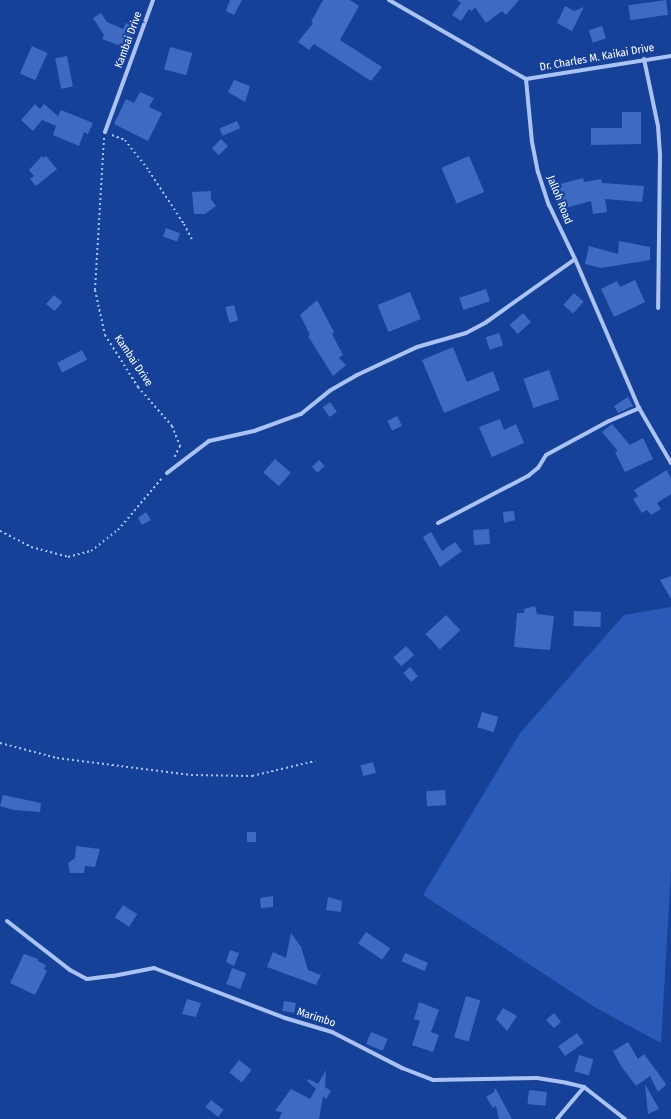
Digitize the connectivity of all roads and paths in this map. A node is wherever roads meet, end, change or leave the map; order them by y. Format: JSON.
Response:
{"nodes":[{"id":1,"x":153,"y":0,"type":"edge"},
{"id":2,"x":389,"y":0,"type":"edge"},
{"id":3,"x":671,"y":56,"type":"edge"},
{"id":4,"x":644,"y":59,"type":"junction"},
{"id":5,"x":526,"y":80,"type":"junction"},
{"id":6,"x":105,"y":132,"type":"junction"},
{"id":7,"x":193,"y":242,"type":"dead end"},
{"id":8,"x":576,"y":259,"type":"junction"},
{"id":9,"x":658,"y":308,"type":"dead end"},
{"id":10,"x":639,"y":408,"type":"junction"},
{"id":11,"x":173,"y":460,"type":"dead end"},
{"id":12,"x":671,"y":463,"type":"edge"},
{"id":13,"x":167,"y":473,"type":"joint"},
{"id":14,"x":438,"y":523,"type":"dead end"},
{"id":15,"x":0,"y":531,"type":"edge"},
{"id":16,"x":0,"y":743,"type":"edge"},
{"id":17,"x":315,"y":761,"type":"dead end"},
{"id":18,"x":7,"y":921,"type":"dead end"},
{"id":19,"x":584,"y":1087,"type":"junction"},
{"id":20,"x":557,"y":1119,"type":"edge"},
{"id":21,"x":625,"y":1119,"type":"edge"}],
"edges":[{"from":1,"to":6,"type":"street","name":"Kambai Drive"},
{"from":2,"to":5,"type":"street"},
{"from":3,"to":4,"type":"street","name":"Dr. Charles M. Kaikai Drive"},
{"from":4,"to":5,"type":"street","name":"Dr. Charles M. Kaikai Drive"},
{"from":4,"to":9,"type":"street"},
{"from":5,"to":8,"type":"street","name":"Jalloh Road"},
{"from":6,"to":7,"type":"path"},
{"from":6,"to":11,"type":"path","name":"Kambai Drive"},
{"from":8,"to":10,"type":"street","name":"Jalloh Road"},
{"from":8,"to":13,"type":"street"},
{"from":10,"to":12,"type":"street","name":"Jalloh Road"},
{"from":10,"to":14,"type":"street"},
{"from":13,"to":15,"type":"path"},
{"from":16,"to":17,"type":"path"},
{"from":18,"to":19,"type":"street","name":"Marimbo"},
{"from":19,"to":20,"type":"street"},
{"from":19,"to":21,"type":"street","name":"Marimbo"}]}
